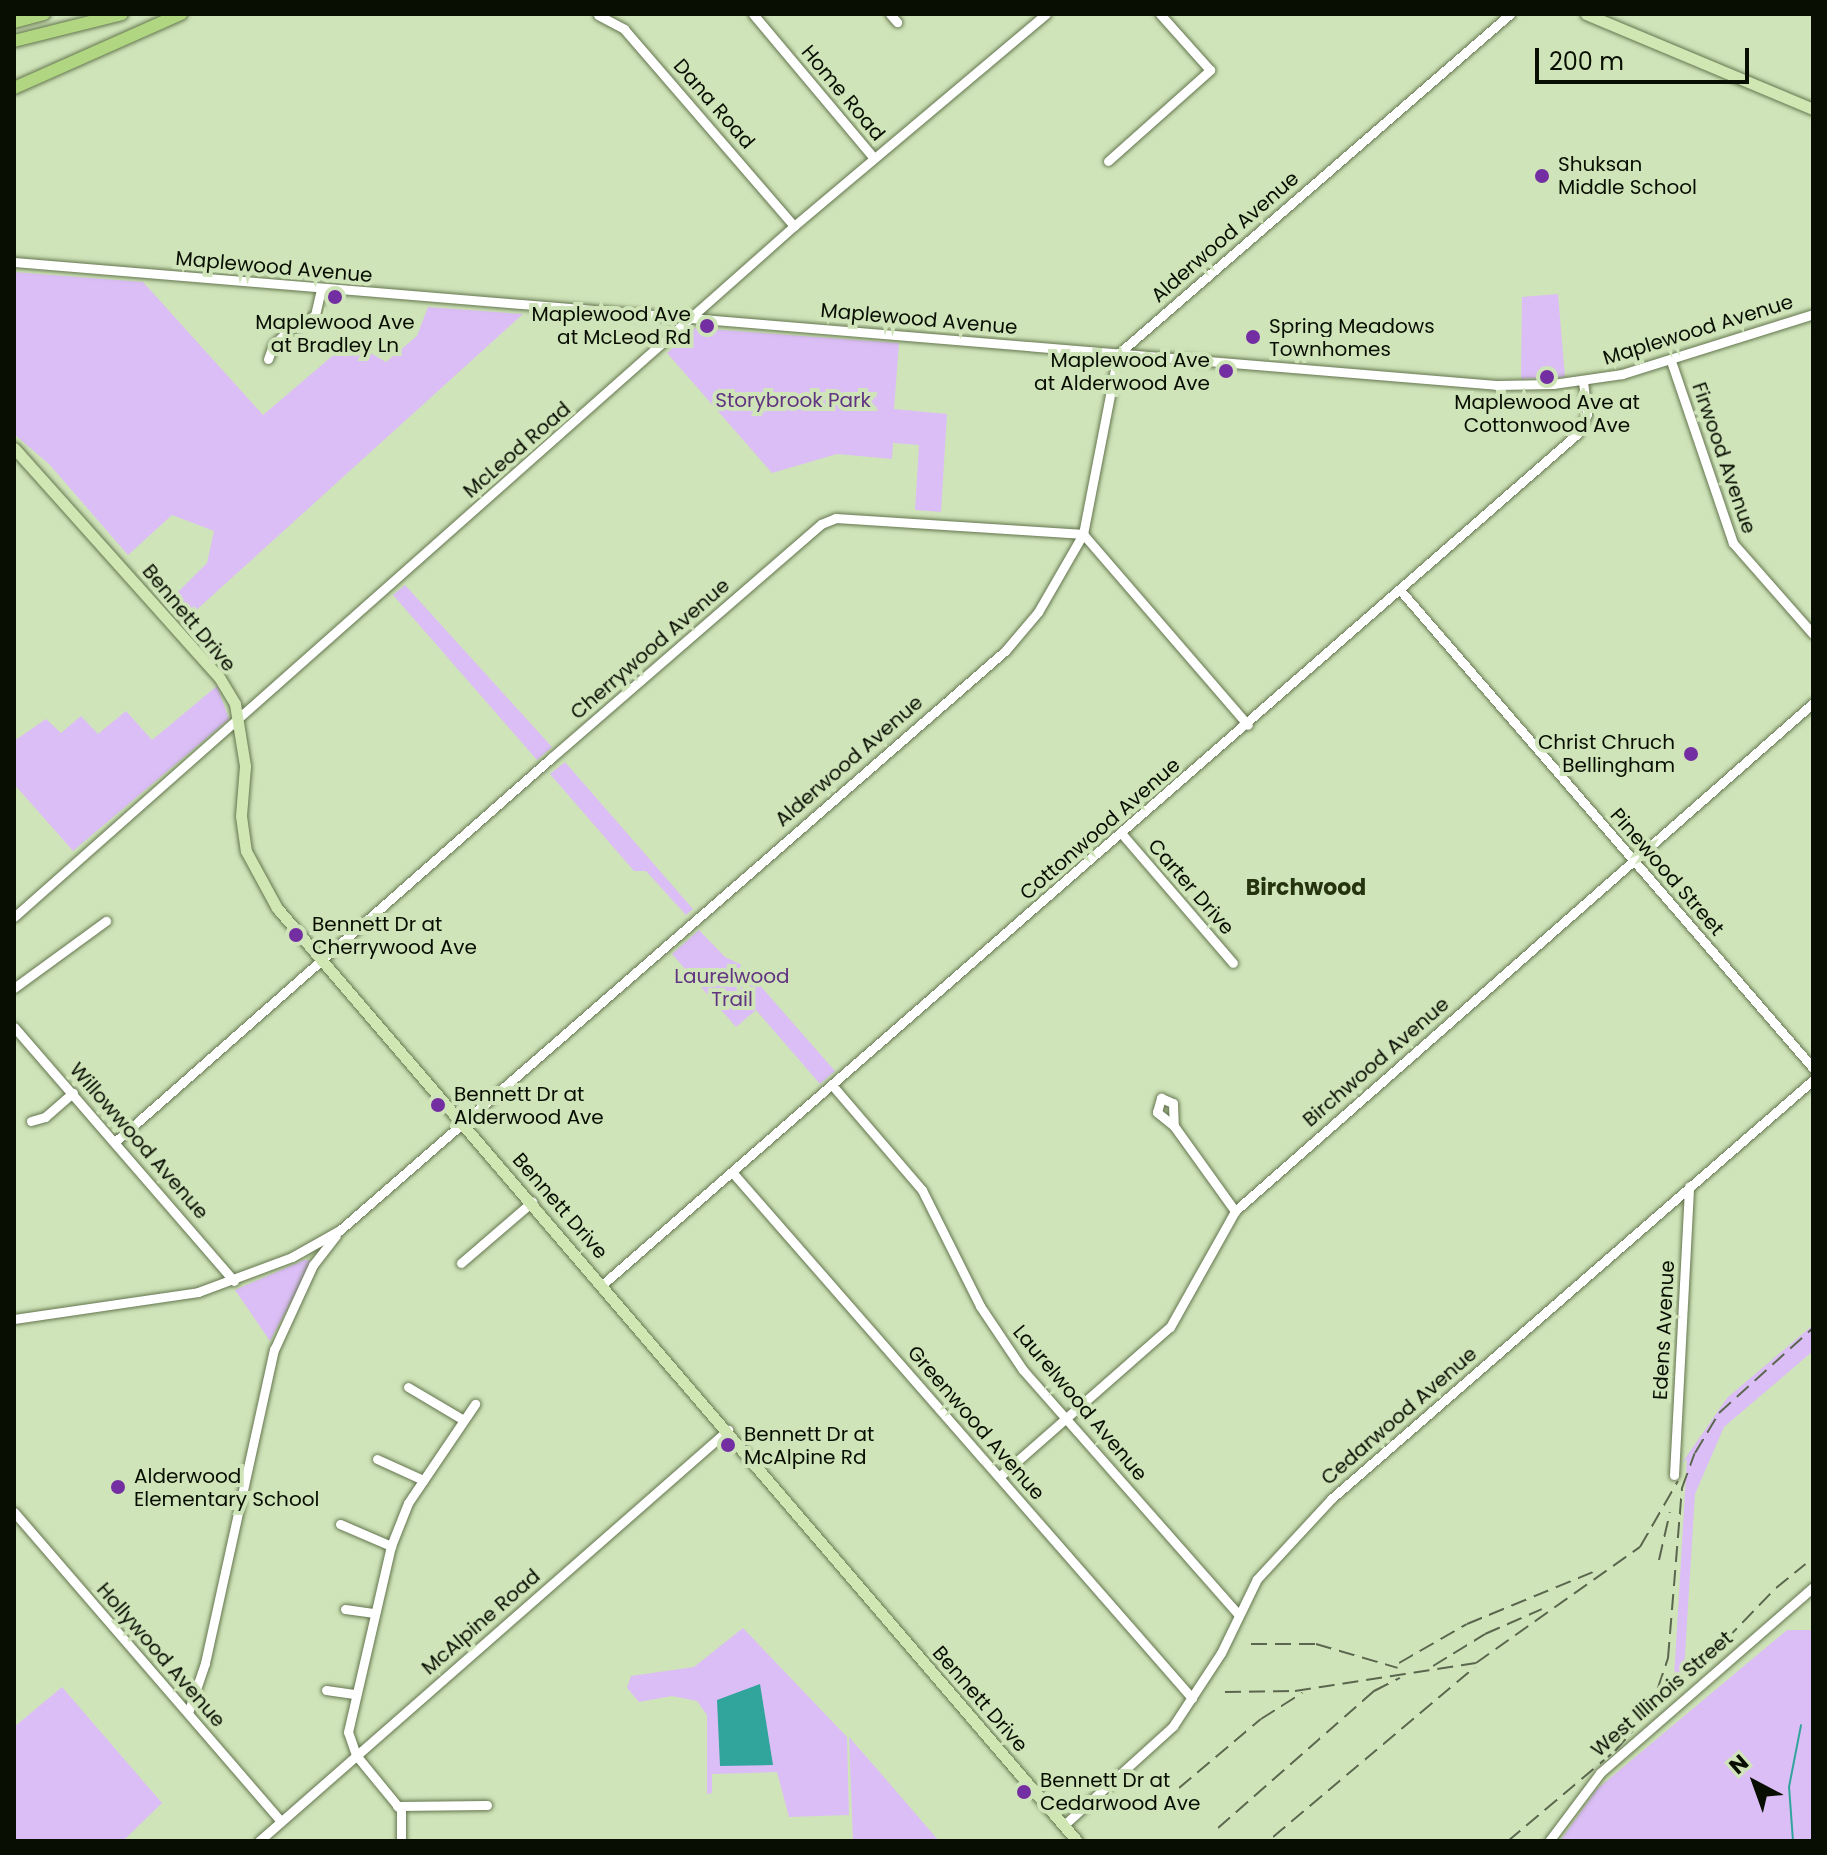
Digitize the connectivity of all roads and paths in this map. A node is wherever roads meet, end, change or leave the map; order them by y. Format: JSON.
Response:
{"nodes":[{"id":1,"x":44,"y":14,"type":"edge"},
{"id":2,"x":122,"y":14,"type":"edge"},
{"id":3,"x":181,"y":14,"type":"edge"},
{"id":4,"x":753,"y":14,"type":"edge"},
{"id":5,"x":1046,"y":14,"type":"edge"},
{"id":6,"x":1160,"y":14,"type":"edge"},
{"id":7,"x":1510,"y":14,"type":"edge"},
{"id":8,"x":1586,"y":14,"type":"edge"},
{"id":9,"x":598,"y":15,"type":"edge"},
{"id":10,"x":14,"y":22,"type":"edge"},
{"id":11,"x":14,"y":41,"type":"edge"},
{"id":12,"x":14,"y":88,"type":"edge"},
{"id":13,"x":1813,"y":109,"type":"edge"},
{"id":14,"x":874,"y":158,"type":"junction"},
{"id":15,"x":1108,"y":161,"type":"dead end"},
{"id":16,"x":794,"y":226,"type":"junction"},
{"id":17,"x":14,"y":262,"type":"edge"},
{"id":18,"x":321,"y":290,"type":"junction"},
{"id":19,"x":1813,"y":314,"type":"edge"},
{"id":20,"x":693,"y":321,"type":"junction"},
{"id":21,"x":1118,"y":354,"type":"junction"},
{"id":22,"x":268,"y":359,"type":"dead end"},
{"id":23,"x":1671,"y":361,"type":"junction"},
{"id":24,"x":1583,"y":381,"type":"junction"},
{"id":25,"x":14,"y":448,"type":"edge"},
{"id":26,"x":1083,"y":534,"type":"junction"},
{"id":27,"x":1400,"y":590,"type":"junction"},
{"id":28,"x":1813,"y":634,"type":"edge"},
{"id":29,"x":1813,"y":703,"type":"edge"},
{"id":30,"x":239,"y":720,"type":"junction"},
{"id":31,"x":1248,"y":725,"type":"junction"},
{"id":32,"x":1122,"y":834,"type":"junction"},
{"id":33,"x":1633,"y":860,"type":"junction"},
{"id":34,"x":14,"y":917,"type":"edge"},
{"id":35,"x":106,"y":921,"type":"dead end"},
{"id":36,"x":323,"y":961,"type":"junction"},
{"id":37,"x":1233,"y":963,"type":"dead end"},
{"id":38,"x":14,"y":988,"type":"edge"},
{"id":39,"x":14,"y":1027,"type":"edge"},
{"id":40,"x":1813,"y":1068,"type":"edge"},
{"id":41,"x":1813,"y":1080,"type":"edge"},
{"id":42,"x":832,"y":1085,"type":"junction"},
{"id":43,"x":73,"y":1093,"type":"junction"},
{"id":44,"x":31,"y":1121,"type":"dead end"},
{"id":45,"x":464,"y":1122,"type":"junction"},
{"id":46,"x":1174,"y":1126,"type":"dead end"},
{"id":47,"x":116,"y":1141,"type":"junction"},
{"id":48,"x":732,"y":1172,"type":"junction"},
{"id":49,"x":1689,"y":1186,"type":"junction"},
{"id":50,"x":532,"y":1202,"type":"junction"},
{"id":51,"x":1235,"y":1211,"type":"junction"},
{"id":52,"x":340,"y":1230,"type":"junction"},
{"id":53,"x":461,"y":1263,"type":"dead end"},
{"id":54,"x":234,"y":1281,"type":"junction"},
{"id":55,"x":603,"y":1284,"type":"junction"},
{"id":56,"x":14,"y":1319,"type":"edge"},
{"id":57,"x":408,"y":1387,"type":"dead end"},
{"id":58,"x":475,"y":1404,"type":"dead end"},
{"id":59,"x":1065,"y":1418,"type":"junction"},
{"id":60,"x":462,"y":1419,"type":"junction"},
{"id":61,"x":728,"y":1430,"type":"junction"},
{"id":62,"x":377,"y":1459,"type":"dead end"},
{"id":63,"x":1674,"y":1475,"type":"dead end"},
{"id":64,"x":999,"y":1477,"type":"junction"},
{"id":65,"x":423,"y":1480,"type":"junction"},
{"id":66,"x":14,"y":1512,"type":"edge"},
{"id":67,"x":340,"y":1524,"type":"dead end"},
{"id":68,"x":391,"y":1546,"type":"junction"},
{"id":69,"x":1813,"y":1587,"type":"edge"},
{"id":70,"x":345,"y":1609,"type":"dead end"},
{"id":71,"x":373,"y":1613,"type":"junction"},
{"id":72,"x":1238,"y":1614,"type":"junction"},
{"id":73,"x":326,"y":1690,"type":"dead end"},
{"id":74,"x":356,"y":1694,"type":"junction"},
{"id":75,"x":1192,"y":1698,"type":"junction"},
{"id":76,"x":188,"y":1713,"type":"junction"},
{"id":77,"x":356,"y":1755,"type":"junction"},
{"id":78,"x":487,"y":1805,"type":"dead end"},
{"id":79,"x":397,"y":1806,"type":"junction"},
{"id":80,"x":281,"y":1821,"type":"junction"},
{"id":81,"x":1064,"y":1825,"type":"junction"},
{"id":82,"x":259,"y":1841,"type":"edge"},
{"id":83,"x":401,"y":1841,"type":"edge"},
{"id":84,"x":1077,"y":1841,"type":"edge"},
{"id":85,"x":1549,"y":1841,"type":"edge"}],
"edges":[{"from":1,"to":10,"type":"highway"},
{"from":2,"to":11,"type":"highway"},
{"from":3,"to":12,"type":"highway"},
{"from":4,"to":14,"type":"street","name":"Home Road"},
{"from":5,"to":14,"type":"street","name":"McLeod Road"},
{"from":6,"to":15,"type":"street"},
{"from":7,"to":21,"type":"street","name":"Alderwood Avenue"},
{"from":8,"to":13,"type":"main road"},
{"from":9,"to":16,"type":"street","name":"Dana Road"},
{"from":14,"to":16,"type":"street","name":"McLeod Road"},
{"from":16,"to":20,"type":"street","name":"McLeod Road"},
{"from":17,"to":18,"type":"street","name":"Maplewood Avenue"},
{"from":18,"to":20,"type":"street","name":"Maplewood Avenue"},
{"from":18,"to":22,"type":"street"},
{"from":19,"to":23,"type":"street","name":"Maplewood Avenue"},
{"from":20,"to":21,"type":"street","name":"Maplewood Avenue"},
{"from":20,"to":30,"type":"street","name":"McLeod Road"},
{"from":21,"to":24,"type":"street","name":"Maplewood Avenue"},
{"from":21,"to":26,"type":"street","name":"Alderwood Avenue"},
{"from":23,"to":24,"type":"street","name":"Maplewood Avenue"},
{"from":23,"to":28,"type":"street","name":"Firwood Avenue"},
{"from":24,"to":27,"type":"street","name":"Cottonwood Avenue"},
{"from":25,"to":30,"type":"main road","name":"Bennett Drive"},
{"from":26,"to":31,"type":"street"},
{"from":26,"to":36,"type":"street","name":"Cherrywood Avenue"},
{"from":26,"to":45,"type":"street","name":"Alderwood Avenue"},
{"from":27,"to":31,"type":"street","name":"Cottonwood Avenue"},
{"from":27,"to":33,"type":"street","name":"Pinewood Street"},
{"from":29,"to":33,"type":"street","name":"Birchwood Avenue"},
{"from":30,"to":34,"type":"street","name":"McLeod Road"},
{"from":30,"to":36,"type":"main road","name":"Bennett Drive"},
{"from":31,"to":32,"type":"street","name":"Cottonwood Avenue"},
{"from":32,"to":37,"type":"street","name":"Carter Drive"},
{"from":32,"to":42,"type":"street","name":"Cottonwood Avenue"},
{"from":33,"to":40,"type":"street","name":"Pinewood Street"},
{"from":33,"to":51,"type":"street","name":"Birchwood Avenue"},
{"from":35,"to":38,"type":"street"},
{"from":36,"to":45,"type":"main road","name":"Bennett Drive"},
{"from":36,"to":47,"type":"street","name":"Cherrywood Avenue"},
{"from":39,"to":43,"type":"street","name":"Willowwood Avenue"},
{"from":41,"to":49,"type":"street","name":"Cedarwood Avenue"},
{"from":42,"to":48,"type":"street","name":"Cottonwood Avenue"},
{"from":42,"to":59,"type":"street","name":"Laurelwood Avenue"},
{"from":43,"to":44,"type":"street"},
{"from":43,"to":47,"type":"street","name":"Willowwood Avenue"},
{"from":45,"to":50,"type":"main road","name":"Bennett Drive"},
{"from":45,"to":52,"type":"street","name":"Alderwood Avenue"},
{"from":46,"to":51,"type":"street"},
{"from":47,"to":54,"type":"street","name":"Willowwood Avenue"},
{"from":48,"to":55,"type":"street","name":"Cottonwood Avenue"},
{"from":48,"to":64,"type":"street","name":"Greenwood Avenue"},
{"from":49,"to":63,"type":"street","name":"Edens Avenue"},
{"from":49,"to":72,"type":"street","name":"Cedarwood Avenue"},
{"from":50,"to":53,"type":"street"},
{"from":50,"to":55,"type":"main road","name":"Bennett Drive"},
{"from":51,"to":59,"type":"street","name":"Birchwood Avenue"},
{"from":52,"to":54,"type":"street","name":"Alderwood Avenue"},
{"from":52,"to":76,"type":"street"},
{"from":54,"to":56,"type":"street","name":"Alderwood Avenue"},
{"from":55,"to":61,"type":"main road","name":"Bennett Drive"},
{"from":57,"to":60,"type":"street"},
{"from":58,"to":60,"type":"street"},
{"from":59,"to":64,"type":"street","name":"Birchwood Avenue"},
{"from":59,"to":72,"type":"street","name":"Laurelwood Avenue"},
{"from":60,"to":65,"type":"street"},
{"from":61,"to":77,"type":"street","name":"McAlpine Road"},
{"from":61,"to":81,"type":"main road","name":"Bennett Drive"},
{"from":62,"to":65,"type":"street"},
{"from":64,"to":75,"type":"street","name":"Greenwood Avenue"},
{"from":65,"to":68,"type":"street"},
{"from":66,"to":76,"type":"street","name":"Hollywood Avenue"},
{"from":67,"to":68,"type":"street"},
{"from":68,"to":71,"type":"street"},
{"from":69,"to":85,"type":"street","name":"West Illinois Street"},
{"from":70,"to":71,"type":"street"},
{"from":71,"to":74,"type":"street"},
{"from":72,"to":75,"type":"street","name":"Cedarwood Avenue"},
{"from":73,"to":74,"type":"street"},
{"from":74,"to":77,"type":"street"},
{"from":75,"to":81,"type":"street","name":"Cedarwood Avenue"},
{"from":76,"to":80,"type":"street","name":"Hollywood Avenue"},
{"from":77,"to":79,"type":"street"},
{"from":77,"to":80,"type":"street","name":"McAlpine Road"},
{"from":78,"to":79,"type":"street"},
{"from":79,"to":83,"type":"street"},
{"from":80,"to":82,"type":"street","name":"McAlpine Road"},
{"from":81,"to":84,"type":"main road","name":"Bennett Drive"}]}
